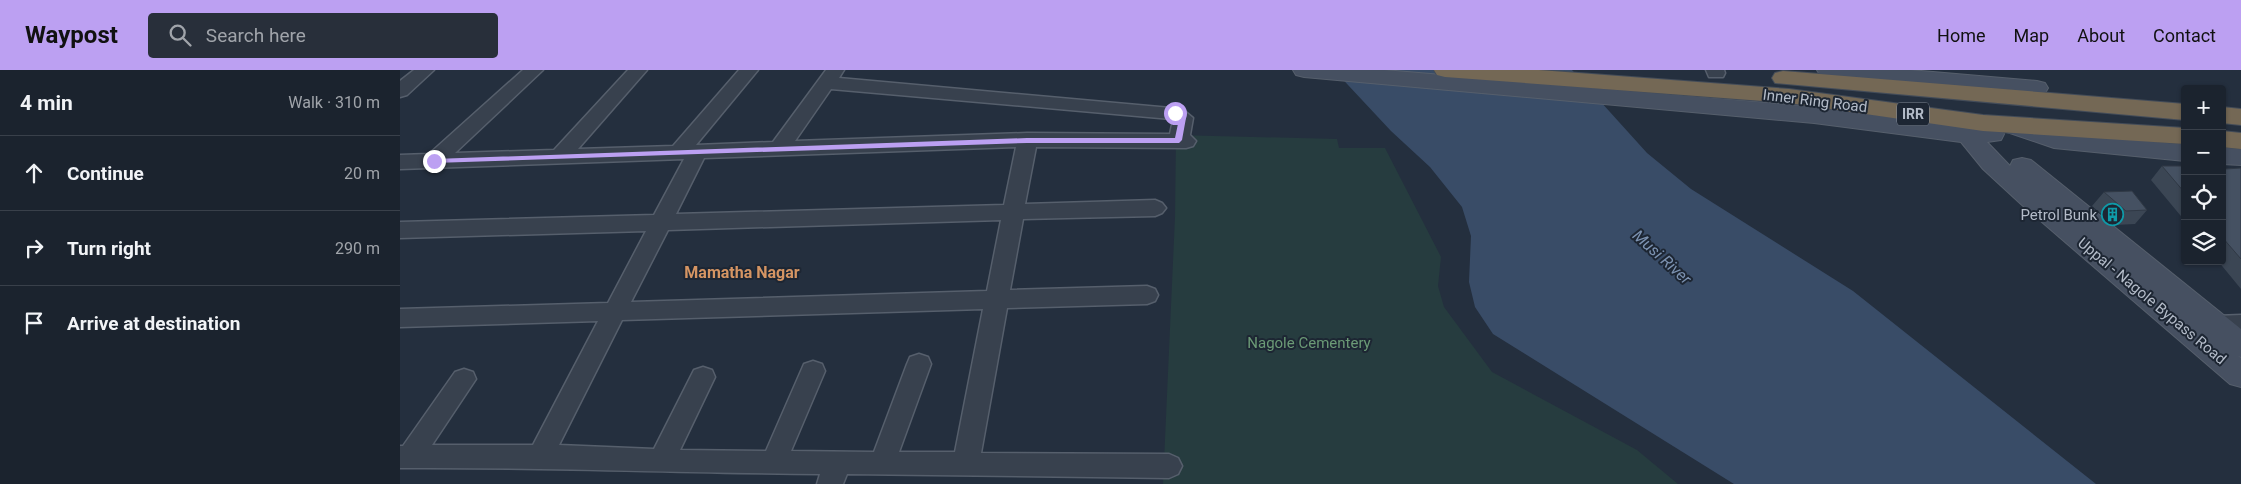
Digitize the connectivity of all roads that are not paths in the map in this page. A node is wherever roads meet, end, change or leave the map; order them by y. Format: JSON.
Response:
{"nodes":[{"id":1,"x":425,"y":70,"type":"edge"},
{"id":2,"x":534,"y":70,"type":"edge"},
{"id":3,"x":638,"y":70,"type":"edge"},
{"id":4,"x":749,"y":70,"type":"edge"},
{"id":5,"x":1304,"y":70,"type":"edge"},
{"id":6,"x":1445,"y":70,"type":"edge"},
{"id":7,"x":1599,"y":70,"type":"edge"},
{"id":8,"x":1828,"y":70,"type":"edge"},
{"id":9,"x":1716,"y":71,"type":"edge"},
{"id":10,"x":831,"y":76,"type":"edge"},
{"id":11,"x":2007,"y":84,"type":"edge"},
{"id":12,"x":2035,"y":86,"type":"edge"},
{"id":13,"x":400,"y":91,"type":"edge"},
{"id":14,"x":2181,"y":111,"type":"edge"},
{"id":15,"x":2226,"y":115,"type":"edge"},
{"id":16,"x":2241,"y":117,"type":"edge"},
{"id":17,"x":1982,"y":127,"type":"junction"},
{"id":18,"x":2181,"y":136,"type":"edge"},
{"id":19,"x":2226,"y":139,"type":"edge"},
{"id":20,"x":1027,"y":140,"type":"junction"},
{"id":21,"x":2241,"y":141,"type":"edge"},
{"id":22,"x":779,"y":149,"type":"junction"},
{"id":23,"x":689,"y":152,"type":"junction"},
{"id":24,"x":2181,"y":153,"type":"edge"},
{"id":25,"x":560,"y":156,"type":"junction"},
{"id":26,"x":2226,"y":156,"type":"edge"},
{"id":27,"x":2241,"y":157,"type":"edge"},
{"id":28,"x":434,"y":161,"type":"junction"},
{"id":29,"x":400,"y":162,"type":"edge"},
{"id":30,"x":1155,"y":208,"type":"dead end"},
{"id":31,"x":1014,"y":213,"type":"junction"},
{"id":32,"x":662,"y":224,"type":"junction"},
{"id":33,"x":400,"y":230,"type":"edge"},
{"id":34,"x":1148,"y":295,"type":"dead end"},
{"id":35,"x":998,"y":301,"type":"junction"},
{"id":36,"x":617,"y":312,"type":"junction"},
{"id":37,"x":400,"y":318,"type":"edge"},
{"id":38,"x":2228,"y":325,"type":"edge"},
{"id":39,"x":2241,"y":345,"type":"edge"},
{"id":40,"x":919,"y":364,"type":"dead end"},
{"id":41,"x":813,"y":371,"type":"dead end"},
{"id":42,"x":2241,"y":375,"type":"edge"},
{"id":43,"x":703,"y":377,"type":"dead end"},
{"id":44,"x":464,"y":379,"type":"dead end"},
{"id":45,"x":540,"y":456,"type":"junction"},
{"id":46,"x":405,"y":457,"type":"edge"},
{"id":47,"x":661,"y":461,"type":"junction"},
{"id":48,"x":774,"y":461,"type":"junction"},
{"id":49,"x":966,"y":462,"type":"junction"},
{"id":50,"x":882,"y":464,"type":"junction"},
{"id":51,"x":1169,"y":466,"type":"dead end"},
{"id":52,"x":834,"y":473,"type":"edge"},
{"id":53,"x":1050,"y":474,"type":"edge"}],
"edges":[{"from":1,"to":13,"type":"street"},
{"from":2,"to":28,"type":"street"},
{"from":3,"to":25,"type":"street"},
{"from":4,"to":23,"type":"street"},
{"from":5,"to":17,"type":"street"},
{"from":6,"to":17,"type":"highway","name":"Inner Ring Road","number":"IRR"},
{"from":7,"to":9,"type":"highway","name":"Inner Ring Road","number":"IRR"},
{"from":8,"to":11,"type":"street"},
{"from":9,"to":11,"type":"highway","name":"Inner Ring Road","number":"IRR"},
{"from":10,"to":20,"type":"street"},
{"from":10,"to":22,"type":"street"},
{"from":11,"to":12,"type":"highway","name":"Inner Ring Road","number":"IRR"},
{"from":12,"to":14,"type":"highway","name":"Inner Ring Road","number":"IRR"},
{"from":15,"to":16,"type":"highway"},
{"from":17,"to":18,"type":"highway","name":"Inner Ring Road","number":"IRR"},
{"from":17,"to":24,"type":"street"},
{"from":17,"to":38,"type":"street","name":"Uppal - Nagole Bypass Road"},
{"from":17,"to":42,"type":"street","name":"Uppal - Nagole Bypass Road"},
{"from":19,"to":21,"type":"highway"},
{"from":20,"to":22,"type":"street"},
{"from":20,"to":31,"type":"street"},
{"from":22,"to":23,"type":"street"},
{"from":23,"to":25,"type":"street"},
{"from":23,"to":32,"type":"street"},
{"from":25,"to":28,"type":"street"},
{"from":26,"to":27,"type":"street"},
{"from":28,"to":29,"type":"street"},
{"from":30,"to":31,"type":"street"},
{"from":31,"to":32,"type":"street"},
{"from":31,"to":35,"type":"street"},
{"from":32,"to":33,"type":"street"},
{"from":32,"to":36,"type":"street"},
{"from":34,"to":35,"type":"street"},
{"from":35,"to":36,"type":"street"},
{"from":35,"to":49,"type":"street"},
{"from":36,"to":37,"type":"street"},
{"from":36,"to":45,"type":"street"},
{"from":38,"to":39,"type":"street","name":"Uppal - Nagole Bypass Road"},
{"from":40,"to":50,"type":"street"},
{"from":41,"to":48,"type":"street"},
{"from":43,"to":47,"type":"street"},
{"from":44,"to":46,"type":"street"},
{"from":45,"to":46,"type":"street"},
{"from":45,"to":47,"type":"street"},
{"from":47,"to":48,"type":"street"},
{"from":48,"to":52,"type":"street"},
{"from":49,"to":50,"type":"street"},
{"from":49,"to":53,"type":"street"},
{"from":50,"to":52,"type":"street"},
{"from":51,"to":53,"type":"street"}]}
